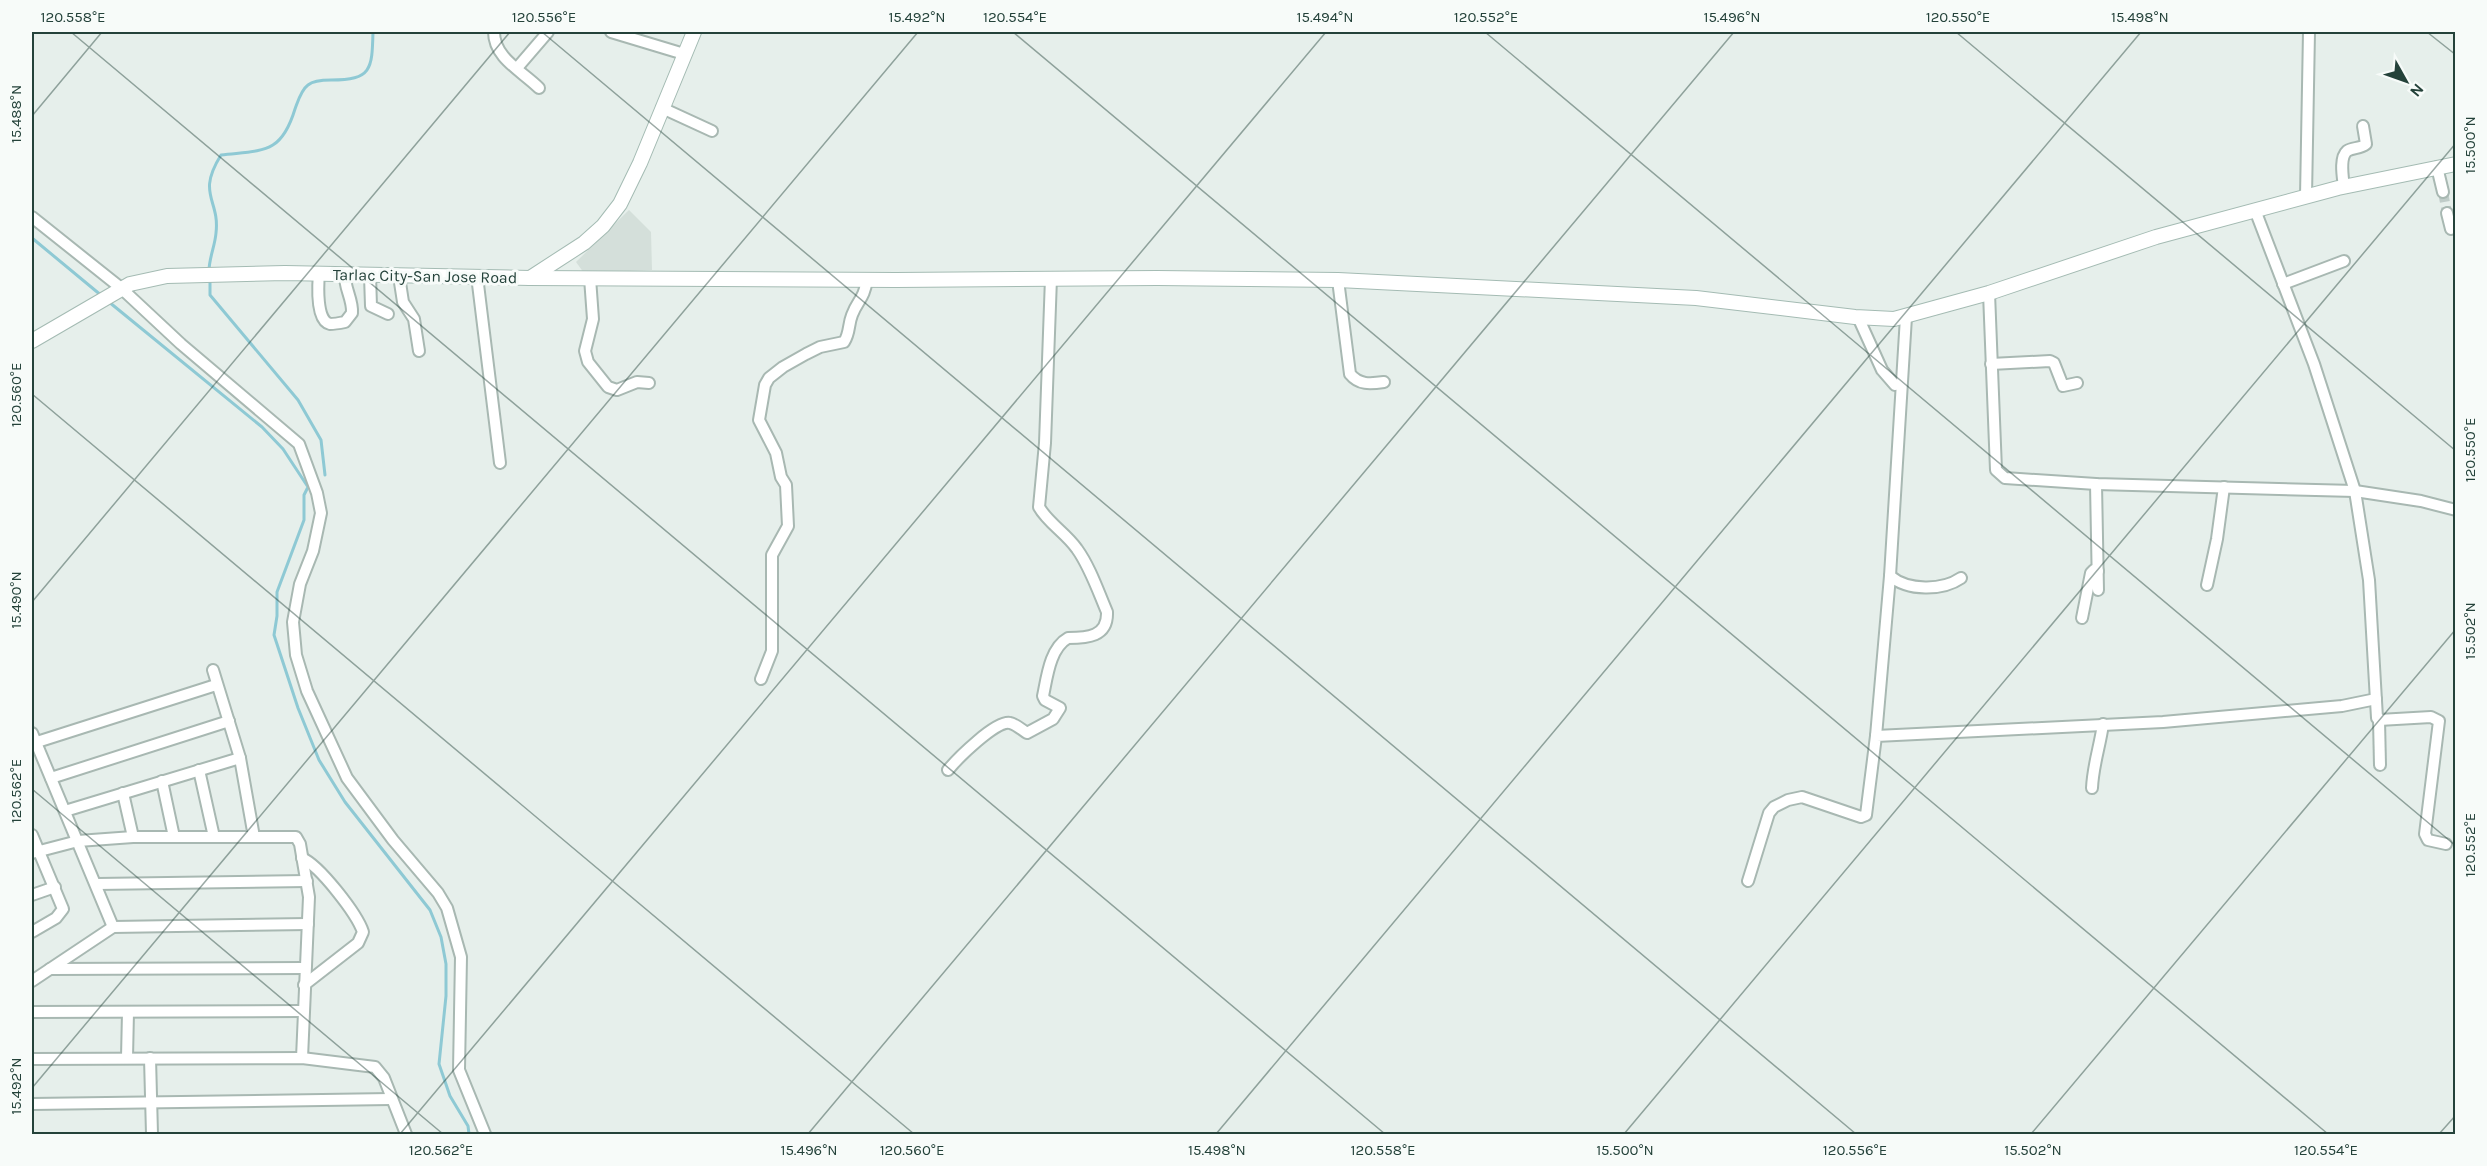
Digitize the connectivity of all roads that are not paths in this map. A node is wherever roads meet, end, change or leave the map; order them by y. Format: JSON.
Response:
{"nodes":[{"id":1,"x":494,"y":32,"type":"edge"},
{"id":2,"x":549,"y":32,"type":"edge"},
{"id":3,"x":611,"y":32,"type":"edge"},
{"id":4,"x":694,"y":32,"type":"edge"},
{"id":5,"x":2309,"y":32,"type":"edge"},
{"id":6,"x":684,"y":54,"type":"junction"},
{"id":7,"x":517,"y":68,"type":"junction"},
{"id":8,"x":539,"y":88,"type":"dead end"},
{"id":9,"x":662,"y":108,"type":"junction"},
{"id":10,"x":2363,"y":126,"type":"dead end"},
{"id":11,"x":712,"y":131,"type":"dead end"},
{"id":12,"x":2456,"y":164,"type":"edge"},
{"id":13,"x":2437,"y":167,"type":"junction"},
{"id":14,"x":2344,"y":187,"type":"junction"},
{"id":15,"x":2443,"y":192,"type":"tunnel mouth"},
{"id":16,"x":2306,"y":196,"type":"junction"},
{"id":17,"x":2255,"y":210,"type":"junction"},
{"id":18,"x":2447,"y":213,"type":"tunnel mouth"},
{"id":19,"x":32,"y":217,"type":"edge"},
{"id":20,"x":2451,"y":229,"type":"dead end"},
{"id":21,"x":2344,"y":261,"type":"dead end"},
{"id":22,"x":319,"y":273,"type":"junction"},
{"id":23,"x":345,"y":274,"type":"junction"},
{"id":24,"x":370,"y":275,"type":"junction"},
{"id":25,"x":399,"y":276,"type":"junction"},
{"id":26,"x":477,"y":276,"type":"junction"},
{"id":27,"x":530,"y":278,"type":"junction"},
{"id":28,"x":590,"y":278,"type":"junction"},
{"id":29,"x":1051,"y":278,"type":"junction"},
{"id":30,"x":867,"y":279,"type":"junction"},
{"id":31,"x":1338,"y":280,"type":"junction"},
{"id":32,"x":2283,"y":284,"type":"junction"},
{"id":33,"x":118,"y":290,"type":"junction"},
{"id":34,"x":1989,"y":293,"type":"junction"},
{"id":35,"x":388,"y":314,"type":"dead end"},
{"id":36,"x":1858,"y":317,"type":"junction"},
{"id":37,"x":1906,"y":317,"type":"junction"},
{"id":38,"x":32,"y":341,"type":"edge"},
{"id":39,"x":419,"y":351,"type":"dead end"},
{"id":40,"x":1991,"y":364,"type":"junction"},
{"id":41,"x":1384,"y":382,"type":"dead end"},
{"id":42,"x":649,"y":383,"type":"dead end"},
{"id":43,"x":2077,"y":383,"type":"dead end"},
{"id":44,"x":1894,"y":385,"type":"dead end"},
{"id":45,"x":500,"y":463,"type":"dead end"},
{"id":46,"x":2096,"y":484,"type":"junction"},
{"id":47,"x":2224,"y":487,"type":"junction"},
{"id":48,"x":2355,"y":491,"type":"junction"},
{"id":49,"x":2456,"y":510,"type":"edge"},
{"id":50,"x":2098,"y":570,"type":"junction"},
{"id":51,"x":1890,"y":576,"type":"junction"},
{"id":52,"x":1961,"y":578,"type":"dead end"},
{"id":53,"x":2207,"y":585,"type":"dead end"},
{"id":54,"x":2098,"y":590,"type":"dead end"},
{"id":55,"x":2082,"y":618,"type":"dead end"},
{"id":56,"x":213,"y":670,"type":"dead end"},
{"id":57,"x":761,"y":679,"type":"dead end"},
{"id":58,"x":216,"y":685,"type":"junction"},
{"id":59,"x":2376,"y":699,"type":"junction"},
{"id":60,"x":2379,"y":720,"type":"junction"},
{"id":61,"x":230,"y":721,"type":"junction"},
{"id":62,"x":2103,"y":724,"type":"junction"},
{"id":63,"x":1876,"y":736,"type":"junction"},
{"id":64,"x":34,"y":738,"type":"edge"},
{"id":65,"x":240,"y":758,"type":"junction"},
{"id":66,"x":2380,"y":765,"type":"dead end"},
{"id":67,"x":199,"y":770,"type":"junction"},
{"id":68,"x":948,"y":770,"type":"dead end"},
{"id":69,"x":51,"y":778,"type":"junction"},
{"id":70,"x":162,"y":781,"type":"junction"},
{"id":71,"x":2092,"y":788,"type":"dead end"},
{"id":72,"x":123,"y":793,"type":"junction"},
{"id":73,"x":65,"y":811,"type":"junction"},
{"id":74,"x":32,"y":835,"type":"edge"},
{"id":75,"x":133,"y":837,"type":"junction"},
{"id":76,"x":174,"y":837,"type":"junction"},
{"id":77,"x":214,"y":837,"type":"junction"},
{"id":78,"x":254,"y":837,"type":"junction"},
{"id":79,"x":78,"y":841,"type":"junction"},
{"id":80,"x":2446,"y":844,"type":"dead end"},
{"id":81,"x":35,"y":852,"type":"edge"},
{"id":82,"x":302,"y":858,"type":"junction"},
{"id":83,"x":306,"y":881,"type":"junction"},
{"id":84,"x":1748,"y":881,"type":"dead end"},
{"id":85,"x":97,"y":884,"type":"junction"},
{"id":86,"x":56,"y":887,"type":"junction"},
{"id":87,"x":32,"y":895,"type":"edge"},
{"id":88,"x":308,"y":924,"type":"junction"},
{"id":89,"x":113,"y":927,"type":"junction"},
{"id":90,"x":32,"y":932,"type":"edge"},
{"id":91,"x":50,"y":969,"type":"junction"},
{"id":92,"x":304,"y":969,"type":"junction"},
{"id":93,"x":32,"y":981,"type":"edge"},
{"id":94,"x":304,"y":985,"type":"junction"},
{"id":95,"x":303,"y":1011,"type":"junction"},
{"id":96,"x":32,"y":1012,"type":"edge"},
{"id":97,"x":128,"y":1012,"type":"junction"},
{"id":98,"x":127,"y":1058,"type":"junction"},
{"id":99,"x":150,"y":1058,"type":"junction"},
{"id":100,"x":302,"y":1058,"type":"junction"},
{"id":101,"x":32,"y":1059,"type":"edge"},
{"id":102,"x":391,"y":1099,"type":"junction"},
{"id":103,"x":152,"y":1102,"type":"junction"},
{"id":104,"x":32,"y":1104,"type":"edge"},
{"id":105,"x":153,"y":1134,"type":"edge"},
{"id":106,"x":406,"y":1134,"type":"edge"},
{"id":107,"x":485,"y":1134,"type":"edge"}],
"edges":[{"from":1,"to":7,"type":"street"},
{"from":2,"to":7,"type":"street"},
{"from":3,"to":6,"type":"street"},
{"from":4,"to":6,"type":"street","name":"Tarlac City-San Jose Road"},
{"from":5,"to":16,"type":"street"},
{"from":6,"to":9,"type":"street","name":"Tarlac City-San Jose Road"},
{"from":7,"to":8,"type":"street"},
{"from":9,"to":11,"type":"street"},
{"from":9,"to":27,"type":"street","name":"Tarlac City-San Jose Road"},
{"from":10,"to":14,"type":"street"},
{"from":12,"to":13,"type":"street"},
{"from":13,"to":14,"type":"street"},
{"from":13,"to":15,"type":"street"},
{"from":14,"to":16,"type":"street"},
{"from":16,"to":17,"type":"street"},
{"from":17,"to":32,"type":"street"},
{"from":17,"to":34,"type":"street"},
{"from":18,"to":20,"type":"street"},
{"from":19,"to":33,"type":"street"},
{"from":21,"to":32,"type":"street"},
{"from":22,"to":23,"type":"street","name":"Tarlac City-San Jose Road"},
{"from":22,"to":23,"type":"street"},
{"from":22,"to":33,"type":"street","name":"Tarlac City-San Jose Road"},
{"from":23,"to":24,"type":"street","name":"Tarlac City-San Jose Road"},
{"from":24,"to":25,"type":"street","name":"Tarlac City-San Jose Road"},
{"from":24,"to":35,"type":"street"},
{"from":25,"to":26,"type":"street","name":"Tarlac City-San Jose Road"},
{"from":25,"to":39,"type":"street"},
{"from":26,"to":27,"type":"street","name":"Tarlac City-San Jose Road"},
{"from":26,"to":45,"type":"street"},
{"from":27,"to":28,"type":"street"},
{"from":28,"to":30,"type":"street"},
{"from":28,"to":42,"type":"street"},
{"from":29,"to":30,"type":"street"},
{"from":29,"to":31,"type":"street"},
{"from":29,"to":68,"type":"street"},
{"from":30,"to":57,"type":"street"},
{"from":31,"to":36,"type":"street"},
{"from":31,"to":41,"type":"street"},
{"from":32,"to":48,"type":"street"},
{"from":33,"to":38,"type":"street","name":"Tarlac City-San Jose Road"},
{"from":33,"to":107,"type":"street"},
{"from":34,"to":37,"type":"street"},
{"from":34,"to":40,"type":"street"},
{"from":36,"to":37,"type":"street"},
{"from":36,"to":44,"type":"street"},
{"from":37,"to":51,"type":"street"},
{"from":40,"to":43,"type":"street"},
{"from":40,"to":46,"type":"street"},
{"from":46,"to":47,"type":"street"},
{"from":46,"to":50,"type":"street"},
{"from":47,"to":48,"type":"street"},
{"from":47,"to":53,"type":"street"},
{"from":48,"to":49,"type":"street"},
{"from":48,"to":59,"type":"street"},
{"from":50,"to":54,"type":"street"},
{"from":50,"to":55,"type":"street"},
{"from":51,"to":52,"type":"street"},
{"from":51,"to":63,"type":"street"},
{"from":56,"to":58,"type":"street"},
{"from":58,"to":61,"type":"street"},
{"from":58,"to":64,"type":"street"},
{"from":59,"to":60,"type":"street"},
{"from":59,"to":62,"type":"street"},
{"from":60,"to":66,"type":"street"},
{"from":60,"to":80,"type":"street"},
{"from":61,"to":65,"type":"street"},
{"from":61,"to":69,"type":"street"},
{"from":62,"to":63,"type":"street"},
{"from":62,"to":71,"type":"street"},
{"from":63,"to":84,"type":"street"},
{"from":64,"to":69,"type":"street"},
{"from":65,"to":67,"type":"street"},
{"from":65,"to":78,"type":"street"},
{"from":67,"to":70,"type":"street"},
{"from":67,"to":77,"type":"street"},
{"from":69,"to":73,"type":"street"},
{"from":70,"to":72,"type":"street"},
{"from":70,"to":76,"type":"street"},
{"from":72,"to":73,"type":"street"},
{"from":72,"to":75,"type":"street"},
{"from":73,"to":79,"type":"street"},
{"from":74,"to":81,"type":"street"},
{"from":75,"to":76,"type":"street"},
{"from":75,"to":79,"type":"street"},
{"from":76,"to":77,"type":"street"},
{"from":77,"to":78,"type":"street"},
{"from":78,"to":82,"type":"street"},
{"from":79,"to":81,"type":"street"},
{"from":79,"to":85,"type":"street"},
{"from":81,"to":86,"type":"street"},
{"from":82,"to":83,"type":"street"},
{"from":82,"to":94,"type":"street"},
{"from":83,"to":85,"type":"street"},
{"from":83,"to":88,"type":"street"},
{"from":85,"to":89,"type":"street"},
{"from":86,"to":87,"type":"street"},
{"from":86,"to":90,"type":"street"},
{"from":88,"to":89,"type":"street"},
{"from":88,"to":92,"type":"street"},
{"from":89,"to":91,"type":"street"},
{"from":91,"to":92,"type":"street"},
{"from":91,"to":93,"type":"street"},
{"from":92,"to":94,"type":"street"},
{"from":94,"to":95,"type":"street"},
{"from":95,"to":97,"type":"street"},
{"from":95,"to":100,"type":"street"},
{"from":96,"to":97,"type":"street"},
{"from":97,"to":98,"type":"street"},
{"from":98,"to":99,"type":"street"},
{"from":98,"to":101,"type":"street"},
{"from":99,"to":100,"type":"street"},
{"from":99,"to":103,"type":"street"},
{"from":100,"to":102,"type":"street"},
{"from":102,"to":103,"type":"street"},
{"from":102,"to":106,"type":"street"},
{"from":103,"to":104,"type":"street"},
{"from":103,"to":105,"type":"street"}]}
